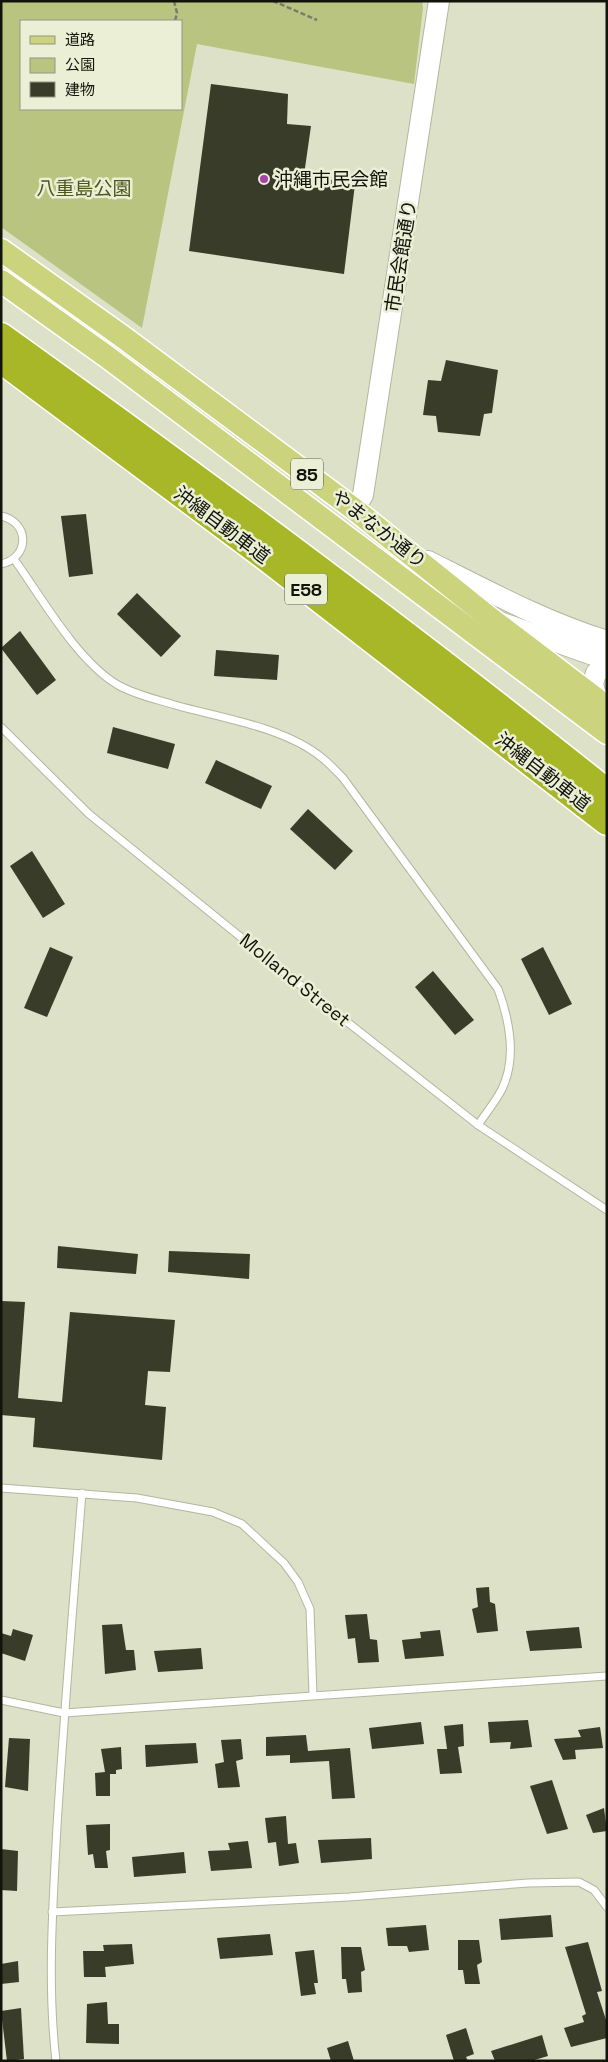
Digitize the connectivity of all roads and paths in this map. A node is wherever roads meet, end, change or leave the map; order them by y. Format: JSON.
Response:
{"nodes":[{"id":1,"x":174,"y":1,"type":"edge"},
{"id":2,"x":273,"y":1,"type":"edge"},
{"id":3,"x":439,"y":1,"type":"edge"},
{"id":4,"x":175,"y":20,"type":"edge"},
{"id":5,"x":317,"y":20,"type":"dead end"},
{"id":6,"x":1,"y":250,"type":"edge"},
{"id":7,"x":1,"y":281,"type":"edge"},
{"id":8,"x":1,"y":336,"type":"edge"},
{"id":9,"x":1,"y":360,"type":"edge"},
{"id":10,"x":354,"y":509,"type":"junction"},
{"id":11,"x":1,"y":516,"type":"edge"},
{"id":12,"x":14,"y":559,"type":"junction"},
{"id":13,"x":1,"y":564,"type":"edge"},
{"id":14,"x":439,"y":606,"type":"junction"},
{"id":15,"x":482,"y":608,"type":"junction"},
{"id":16,"x":607,"y":641,"type":"edge"},
{"id":17,"x":607,"y":660,"type":"edge"},
{"id":18,"x":607,"y":666,"type":"edge"},
{"id":19,"x":536,"y":679,"type":"junction"},
{"id":20,"x":602,"y":704,"type":"edge"},
{"id":21,"x":1,"y":727,"type":"edge"},
{"id":22,"x":607,"y":732,"type":"edge"},
{"id":23,"x":607,"y":792,"type":"edge"},
{"id":24,"x":607,"y":822,"type":"edge"},
{"id":25,"x":478,"y":1124,"type":"junction"},
{"id":26,"x":607,"y":1210,"type":"edge"},
{"id":27,"x":1,"y":1488,"type":"edge"},
{"id":28,"x":82,"y":1493,"type":"junction"},
{"id":29,"x":607,"y":1676,"type":"edge"},
{"id":30,"x":313,"y":1695,"type":"junction"},
{"id":31,"x":1,"y":1700,"type":"edge"},
{"id":32,"x":64,"y":1713,"type":"junction"},
{"id":33,"x":607,"y":1907,"type":"edge"},
{"id":34,"x":52,"y":1912,"type":"junction"},
{"id":35,"x":56,"y":2061,"type":"edge"}],
"edges":[{"from":1,"to":4,"type":"path"},
{"from":2,"to":5,"type":"path"},
{"from":3,"to":10,"type":"street","name":"市民会館通り"},
{"from":6,"to":10,"type":"main road","name":"やまなか通り","number":"85"},
{"from":7,"to":14,"type":"main road","name":"やまなか通り","number":"85"},
{"from":8,"to":23,"type":"highway","name":"沖縄自動車道","number":"E58"},
{"from":9,"to":24,"type":"highway","name":"沖縄自動車道","number":"E58"},
{"from":10,"to":15,"type":"main road","name":"やまなか通り","number":"85"},
{"from":11,"to":12,"type":"lane"},
{"from":12,"to":13,"type":"lane"},
{"from":12,"to":25,"type":"lane"},
{"from":14,"to":15,"type":"street"},
{"from":14,"to":19,"type":"main road","name":"やまなか通り","number":"85"},
{"from":15,"to":16,"type":"street"},
{"from":15,"to":17,"type":"street"},
{"from":15,"to":19,"type":"street"},
{"from":15,"to":20,"type":"main road","name":"やまなか通り","number":"85"},
{"from":18,"to":20,"type":"street"},
{"from":19,"to":22,"type":"main road","name":"やまなか通り","number":"85"},
{"from":21,"to":25,"type":"lane","name":"Molland Street"},
{"from":25,"to":26,"type":"lane","name":"Molland Street"},
{"from":27,"to":28,"type":"lane"},
{"from":28,"to":30,"type":"lane"},
{"from":28,"to":32,"type":"lane"},
{"from":29,"to":30,"type":"lane"},
{"from":30,"to":32,"type":"lane"},
{"from":31,"to":32,"type":"lane"},
{"from":32,"to":34,"type":"lane"},
{"from":33,"to":34,"type":"lane"},
{"from":34,"to":35,"type":"lane"}]}
